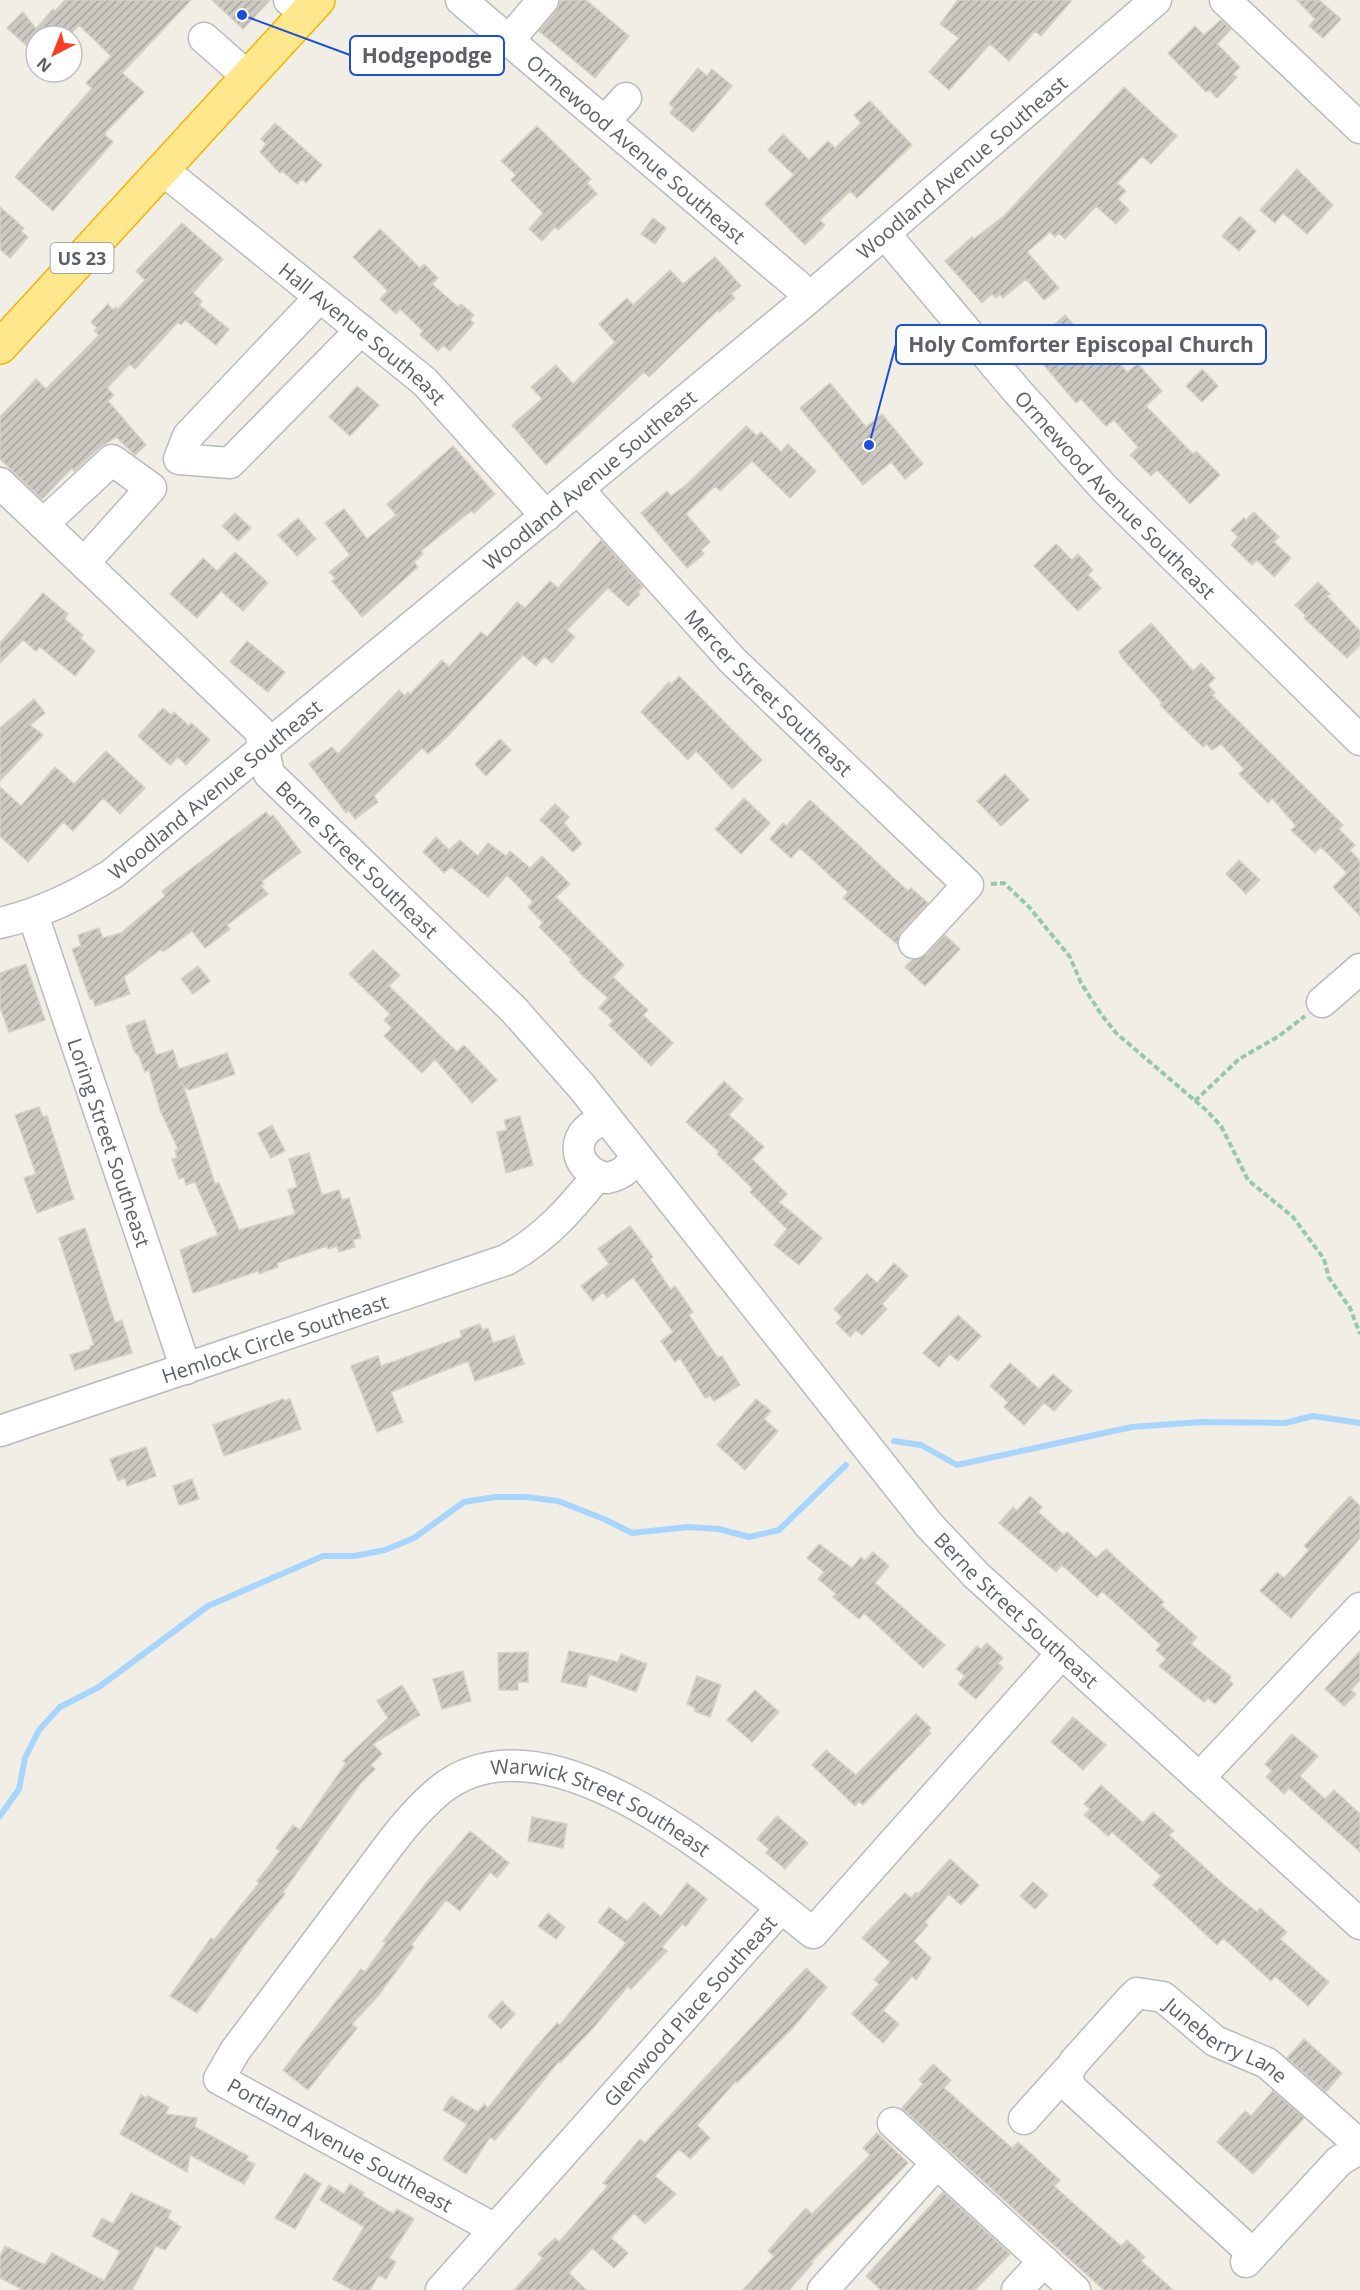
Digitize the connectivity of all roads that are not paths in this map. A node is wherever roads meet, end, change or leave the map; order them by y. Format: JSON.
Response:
{"nodes":[{"id":1,"x":461,"y":0,"type":"edge"},
{"id":2,"x":543,"y":0,"type":"edge"},
{"id":3,"x":1156,"y":0,"type":"edge"},
{"id":4,"x":1225,"y":0,"type":"edge"},
{"id":5,"x":304,"y":5,"type":"edge"},
{"id":6,"x":204,"y":39,"type":"dead end"},
{"id":7,"x":509,"y":40,"type":"junction"},
{"id":8,"x":248,"y":77,"type":"junction"},
{"id":9,"x":626,"y":98,"type":"dead end"},
{"id":10,"x":605,"y":121,"type":"junction"},
{"id":11,"x":1360,"y":128,"type":"edge"},
{"id":12,"x":163,"y":170,"type":"junction"},
{"id":13,"x":885,"y":234,"type":"junction"},
{"id":14,"x":320,"y":297,"type":"junction"},
{"id":15,"x":809,"y":298,"type":"junction"},
{"id":16,"x":361,"y":330,"type":"junction"},
{"id":17,"x":0,"y":347,"type":"edge"},
{"id":18,"x":179,"y":459,"type":"junction"},
{"id":19,"x":0,"y":483,"type":"edge"},
{"id":20,"x":151,"y":488,"type":"junction"},
{"id":21,"x":578,"y":489,"type":"junction"},
{"id":22,"x":546,"y":516,"type":"junction"},
{"id":23,"x":43,"y":524,"type":"junction"},
{"id":24,"x":84,"y":563,"type":"junction"},
{"id":25,"x":1360,"y":740,"type":"edge"},
{"id":26,"x":263,"y":750,"type":"junction"},
{"id":27,"x":33,"y":915,"type":"junction"},
{"id":28,"x":0,"y":923,"type":"edge"},
{"id":29,"x":924,"y":940,"type":"dead end"},
{"id":30,"x":1360,"y":969,"type":"edge"},
{"id":31,"x":1322,"y":1002,"type":"road end"},
{"id":32,"x":551,"y":1052,"type":"junction"},
{"id":33,"x":608,"y":1120,"type":"junction"},
{"id":34,"x":602,"y":1159,"type":"junction"},
{"id":35,"x":186,"y":1369,"type":"junction"},
{"id":36,"x":0,"y":1431,"type":"edge"},
{"id":37,"x":1360,"y":1608,"type":"edge"},
{"id":38,"x":1062,"y":1653,"type":"junction"},
{"id":39,"x":1199,"y":1778,"type":"junction"},
{"id":40,"x":781,"y":1908,"type":"junction"},
{"id":41,"x":1360,"y":1924,"type":"edge"},
{"id":42,"x":282,"y":1988,"type":"joint"},
{"id":43,"x":1068,"y":2070,"type":"junction"},
{"id":44,"x":1024,"y":2119,"type":"dead end"},
{"id":45,"x":893,"y":2123,"type":"dead end"},
{"id":46,"x":1360,"y":2146,"type":"edge"},
{"id":47,"x":937,"y":2163,"type":"junction"},
{"id":48,"x":495,"y":2229,"type":"junction"},
{"id":49,"x":1044,"y":2261,"type":"junction"},
{"id":50,"x":441,"y":2290,"type":"edge"},
{"id":51,"x":823,"y":2290,"type":"edge"},
{"id":52,"x":1017,"y":2290,"type":"edge"},
{"id":53,"x":1075,"y":2290,"type":"edge"}],
"edges":[{"from":1,"to":7,"type":"street","name":"Ormewood Avenue Southeast"},
{"from":2,"to":7,"type":"street"},
{"from":3,"to":13,"type":"street","name":"Woodland Avenue Southeast"},
{"from":4,"to":11,"type":"street"},
{"from":5,"to":8,"type":"highway","number":"US 23"},
{"from":6,"to":8,"type":"street"},
{"from":7,"to":10,"type":"street","name":"Ormewood Avenue Southeast"},
{"from":8,"to":12,"type":"highway","number":"US 23"},
{"from":9,"to":10,"type":"street"},
{"from":10,"to":15,"type":"street","name":"Ormewood Avenue Southeast"},
{"from":12,"to":14,"type":"street","name":"Hall Avenue Southeast"},
{"from":12,"to":17,"type":"highway","number":"US 23"},
{"from":13,"to":15,"type":"street","name":"Woodland Avenue Southeast"},
{"from":13,"to":25,"type":"street","name":"Ormewood Avenue Southeast"},
{"from":14,"to":16,"type":"street","name":"Hall Avenue Southeast"},
{"from":14,"to":18,"type":"street"},
{"from":15,"to":21,"type":"street","name":"Woodland Avenue Southeast"},
{"from":16,"to":18,"type":"street"},
{"from":16,"to":22,"type":"street","name":"Hall Avenue Southeast"},
{"from":18,"to":20,"type":"street"},
{"from":19,"to":23,"type":"street","name":"Berne Street Southeast"},
{"from":20,"to":23,"type":"street"},
{"from":20,"to":24,"type":"street"},
{"from":21,"to":22,"type":"street","name":"Woodland Avenue Southeast"},
{"from":21,"to":29,"type":"street","name":"Mercer Street Southeast"},
{"from":22,"to":26,"type":"street","name":"Woodland Avenue Southeast"},
{"from":23,"to":24,"type":"street","name":"Berne Street Southeast"},
{"from":24,"to":26,"type":"street","name":"Berne Street Southeast"},
{"from":26,"to":27,"type":"street","name":"Woodland Avenue Southeast"},
{"from":26,"to":32,"type":"street","name":"Berne Street Southeast"},
{"from":27,"to":28,"type":"street","name":"Woodland Avenue Southeast"},
{"from":27,"to":35,"type":"street","name":"Loring Street Southeast"},
{"from":30,"to":31,"type":"street"},
{"from":32,"to":33,"type":"street","name":"Berne Street Southeast"},
{"from":32,"to":34,"type":"street","name":"Berne Street Southeast"},
{"from":33,"to":34,"type":"street","name":"Berne Street Southeast"},
{"from":33,"to":34,"type":"street"},
{"from":34,"to":35,"type":"street","name":"Hemlock Circle Southeast"},
{"from":34,"to":38,"type":"street","name":"Berne Street Southeast"},
{"from":35,"to":36,"type":"street","name":"Hemlock Circle Southeast"},
{"from":37,"to":39,"type":"street"},
{"from":38,"to":39,"type":"street","name":"Berne Street Southeast"},
{"from":38,"to":40,"type":"street","name":"Glenwood Place Southeast"},
{"from":39,"to":41,"type":"street","name":"Berne Street Southeast"},
{"from":40,"to":42,"type":"street","name":"Warwick Street Southeast"},
{"from":40,"to":48,"type":"street","name":"Glenwood Place Southeast"},
{"from":42,"to":48,"type":"street","name":"Portland Avenue Southeast"},
{"from":43,"to":44,"type":"street","name":"Juneberry Lane"},
{"from":43,"to":46,"type":"street","name":"Juneberry Lane"},
{"from":43,"to":46,"type":"street"},
{"from":45,"to":47,"type":"street"},
{"from":47,"to":49,"type":"street"},
{"from":47,"to":51,"type":"street"},
{"from":48,"to":50,"type":"street","name":"Glenwood Place Southeast"},
{"from":49,"to":52,"type":"street"},
{"from":49,"to":53,"type":"street"}]}
